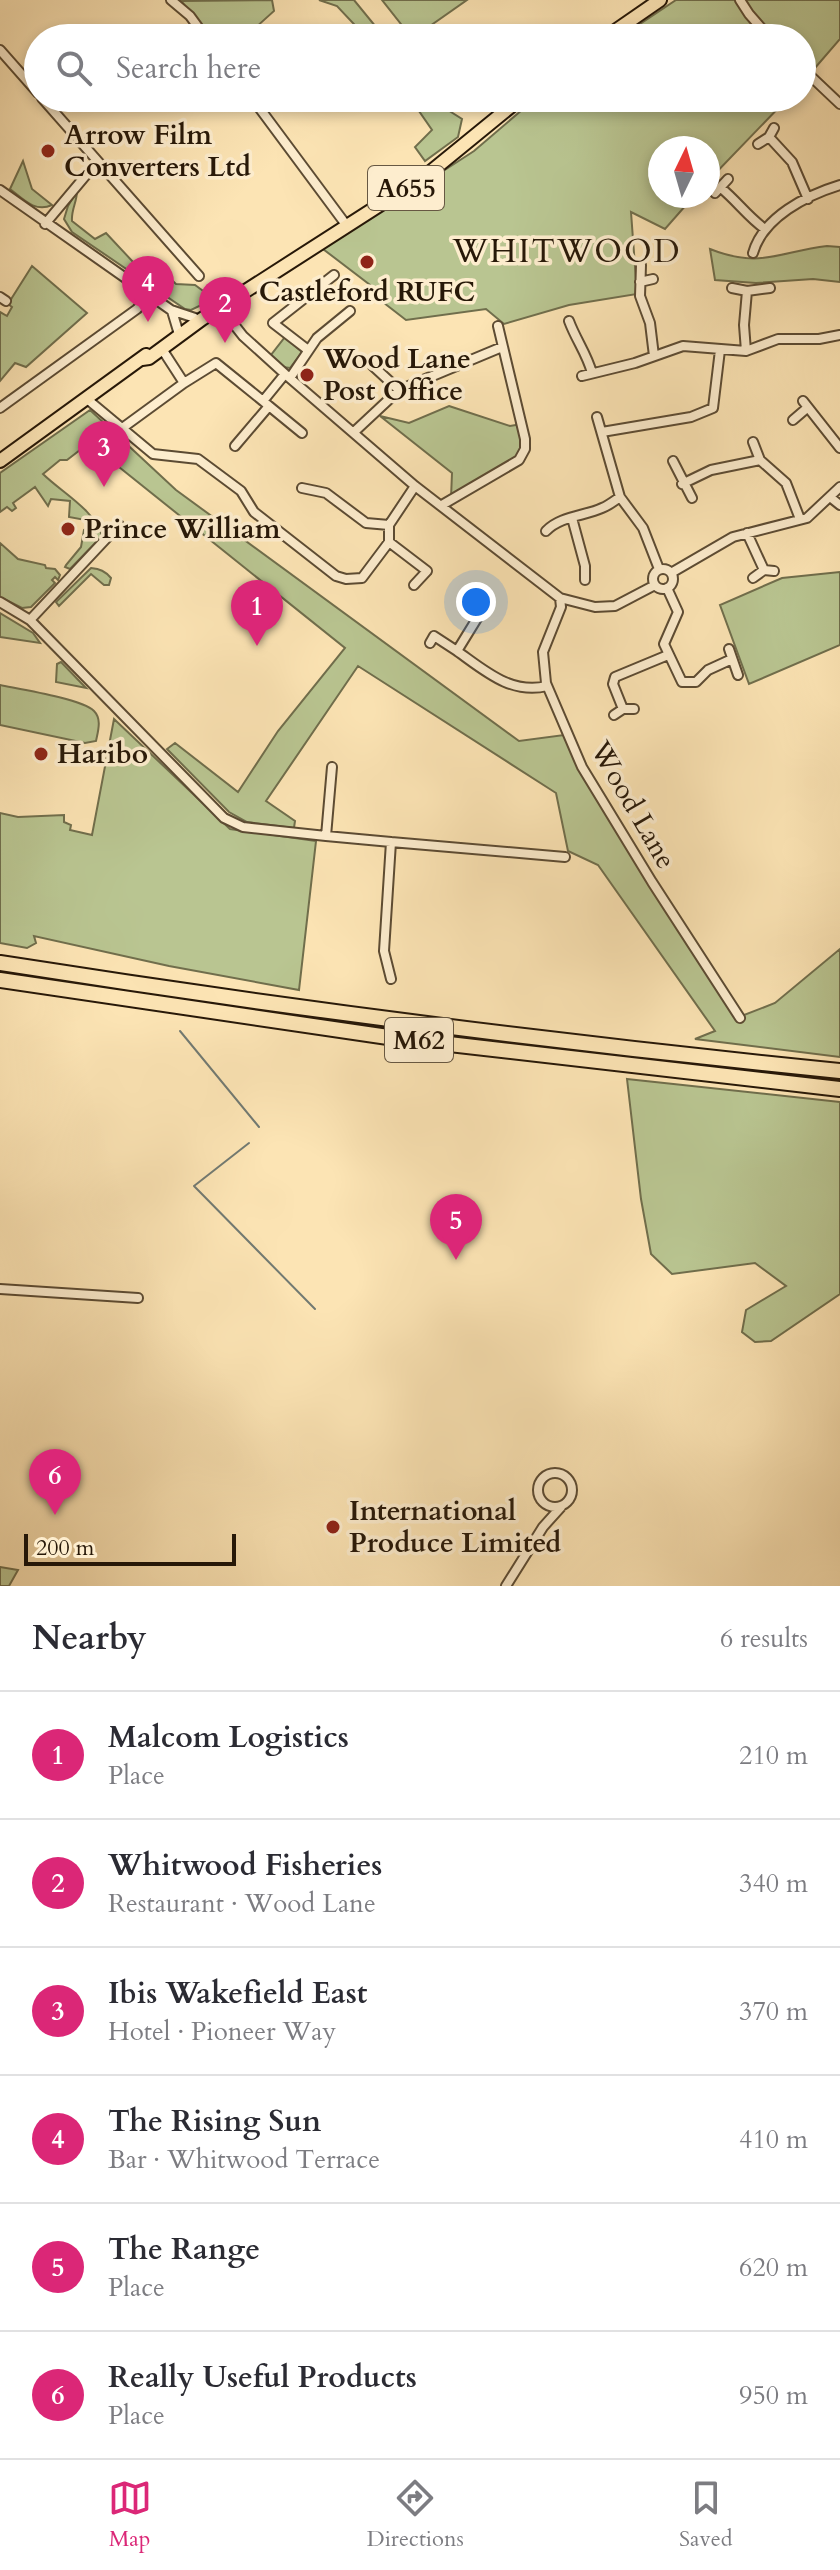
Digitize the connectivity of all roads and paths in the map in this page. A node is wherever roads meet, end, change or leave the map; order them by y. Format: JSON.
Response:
{"nodes":[{"id":1,"x":171,"y":0,"type":"edge"},
{"id":2,"x":660,"y":0,"type":"edge"},
{"id":3,"x":740,"y":0,"type":"edge"},
{"id":4,"x":196,"y":24,"type":"edge"},
{"id":5,"x":625,"y":24,"type":"edge"},
{"id":6,"x":758,"y":24,"type":"edge"},
{"id":7,"x":0,"y":50,"type":"edge"},
{"id":8,"x":24,"y":77,"type":"edge"},
{"id":9,"x":816,"y":81,"type":"edge"},
{"id":10,"x":840,"y":104,"type":"edge"},
{"id":11,"x":54,"y":112,"type":"edge"},
{"id":12,"x":262,"y":112,"type":"edge"},
{"id":13,"x":504,"y":112,"type":"edge"},
{"id":14,"x":774,"y":128,"type":"dead end"},
{"id":15,"x":769,"y":137,"type":"junction"},
{"id":16,"x":758,"y":144,"type":"dead end"},
{"id":17,"x":97,"y":162,"type":"junction"},
{"id":18,"x":728,"y":179,"type":"dead end"},
{"id":19,"x":840,"y":185,"type":"edge"},
{"id":20,"x":2,"y":195,"type":"edge"},
{"id":21,"x":808,"y":199,"type":"junction"},
{"id":22,"x":45,"y":224,"type":"junction"},
{"id":23,"x":347,"y":226,"type":"junction"},
{"id":24,"x":765,"y":229,"type":"junction"},
{"id":25,"x":753,"y":253,"type":"dead end"},
{"id":26,"x":641,"y":265,"type":"dead end"},
{"id":27,"x":334,"y":275,"type":"dead end"},
{"id":28,"x":199,"y":276,"type":"dead end"},
{"id":29,"x":653,"y":279,"type":"dead end"},
{"id":30,"x":640,"y":282,"type":"junction"},
{"id":31,"x":732,"y":288,"type":"dead end"},
{"id":32,"x":770,"y":288,"type":"dead end"},
{"id":33,"x":747,"y":291,"type":"junction"},
{"id":34,"x":149,"y":295,"type":"junction"},
{"id":35,"x":220,"y":308,"type":"junction"},
{"id":36,"x":171,"y":310,"type":"junction"},
{"id":37,"x":350,"y":311,"type":"dead end"},
{"id":38,"x":569,"y":321,"type":"dead end"},
{"id":39,"x":186,"y":323,"type":"junction"},
{"id":40,"x":498,"y":326,"type":"dead end"},
{"id":41,"x":840,"y":335,"type":"edge"},
{"id":42,"x":502,"y":347,"type":"junction"},
{"id":43,"x":162,"y":349,"type":"junction"},
{"id":44,"x":308,"y":350,"type":"junction"},
{"id":45,"x":720,"y":350,"type":"junction"},
{"id":46,"x":746,"y":351,"type":"junction"},
{"id":47,"x":654,"y":356,"type":"junction"},
{"id":48,"x":142,"y":359,"type":"junction"},
{"id":49,"x":373,"y":366,"type":"dead end"},
{"id":50,"x":592,"y":373,"type":"junction"},
{"id":51,"x":287,"y":376,"type":"junction"},
{"id":52,"x":582,"y":376,"type":"dead end"},
{"id":53,"x":184,"y":383,"type":"junction"},
{"id":54,"x":399,"y":390,"type":"junction"},
{"id":55,"x":87,"y":399,"type":"junction"},
{"id":56,"x":266,"y":403,"type":"junction"},
{"id":57,"x":0,"y":408,"type":"edge"},
{"id":58,"x":597,"y":417,"type":"dead end"},
{"id":59,"x":793,"y":420,"type":"dead end"},
{"id":60,"x":121,"y":429,"type":"junction"},
{"id":61,"x":354,"y":432,"type":"junction"},
{"id":62,"x":602,"y":432,"type":"junction"},
{"id":63,"x":302,"y":433,"type":"dead end"},
{"id":64,"x":753,"y":442,"type":"dead end"},
{"id":65,"x":235,"y":446,"type":"dead end"},
{"id":66,"x":840,"y":448,"type":"edge"},
{"id":67,"x":760,"y":460,"type":"junction"},
{"id":68,"x":0,"y":461,"type":"edge"},
{"id":69,"x":673,"y":461,"type":"dead end"},
{"id":70,"x":683,"y":483,"type":"junction"},
{"id":71,"x":415,"y":486,"type":"junction"},
{"id":72,"x":840,"y":487,"type":"edge"},
{"id":73,"x":302,"y":488,"type":"dead end"},
{"id":74,"x":620,"y":497,"type":"junction"},
{"id":75,"x":830,"y":497,"type":"junction"},
{"id":76,"x":692,"y":498,"type":"dead end"},
{"id":77,"x":442,"y":505,"type":"junction"},
{"id":78,"x":840,"y":505,"type":"edge"},
{"id":79,"x":572,"y":518,"type":"junction"},
{"id":80,"x":800,"y":519,"type":"junction"},
{"id":81,"x":119,"y":525,"type":"dead end"},
{"id":82,"x":389,"y":525,"type":"junction"},
{"id":83,"x":546,"y":531,"type":"dead end"},
{"id":84,"x":747,"y":533,"type":"junction"},
{"id":85,"x":389,"y":542,"type":"junction"},
{"id":86,"x":433,"y":562,"type":"dead end"},
{"id":87,"x":659,"y":569,"type":"junction"},
{"id":88,"x":764,"y":570,"type":"junction"},
{"id":89,"x":427,"y":571,"type":"junction"},
{"id":90,"x":774,"y":571,"type":"dead end"},
{"id":91,"x":671,"y":573,"type":"junction"},
{"id":92,"x":753,"y":578,"type":"dead end"},
{"id":93,"x":585,"y":580,"type":"dead end"},
{"id":94,"x":414,"y":585,"type":"dead end"},
{"id":95,"x":655,"y":585,"type":"junction"},
{"id":96,"x":667,"y":588,"type":"junction"},
{"id":97,"x":478,"y":592,"type":"dead end"},
{"id":98,"x":560,"y":598,"type":"junction"},
{"id":99,"x":0,"y":602,"type":"edge"},
{"id":100,"x":30,"y":620,"type":"junction"},
{"id":101,"x":430,"y":643,"type":"dead end"},
{"id":102,"x":729,"y":649,"type":"dead end"},
{"id":103,"x":457,"y":651,"type":"junction"},
{"id":104,"x":668,"y":655,"type":"junction"},
{"id":105,"x":732,"y":659,"type":"junction"},
{"id":106,"x":738,"y":675,"type":"dead end"},
{"id":107,"x":547,"y":686,"type":"junction"},
{"id":108,"x":623,"y":709,"type":"junction"},
{"id":109,"x":634,"y":709,"type":"dead end"},
{"id":110,"x":614,"y":715,"type":"dead end"},
{"id":111,"x":332,"y":767,"type":"dead end"},
{"id":112,"x":326,"y":836,"type":"junction"},
{"id":113,"x":391,"y":842,"type":"junction"},
{"id":114,"x":565,"y":857,"type":"dead end"},
{"id":115,"x":0,"y":956,"type":"edge"},
{"id":116,"x":0,"y":963,"type":"edge"},
{"id":117,"x":391,"y":979,"type":"dead end"},
{"id":118,"x":0,"y":980,"type":"edge"},
{"id":119,"x":104,"y":980,"type":"junction"},
{"id":120,"x":740,"y":1018,"type":"dead end"},
{"id":121,"x":840,"y":1071,"type":"edge"},
{"id":122,"x":840,"y":1089,"type":"edge"},
{"id":123,"x":0,"y":1289,"type":"edge"},
{"id":124,"x":138,"y":1298,"type":"dead end"},
{"id":125,"x":541,"y":1501,"type":"junction"},
{"id":126,"x":562,"y":1506,"type":"junction"},
{"id":127,"x":543,"y":1527,"type":"junction"},
{"id":128,"x":506,"y":1586,"type":"edge"}],
"edges":[{"from":1,"to":4,"type":"street"},
{"from":2,"to":5,"type":"main road"},
{"from":3,"to":6,"type":"street"},
{"from":7,"to":8,"type":"street"},
{"from":9,"to":10,"type":"street"},
{"from":11,"to":17,"type":"street"},
{"from":12,"to":23,"type":"street"},
{"from":13,"to":23,"type":"main road","number":"A655"},
{"from":14,"to":15,"type":"street"},
{"from":15,"to":16,"type":"street"},
{"from":15,"to":21,"type":"street"},
{"from":17,"to":22,"type":"street"},
{"from":17,"to":28,"type":"street"},
{"from":18,"to":24,"type":"street"},
{"from":19,"to":21,"type":"street"},
{"from":20,"to":22,"type":"street"},
{"from":21,"to":24,"type":"street"},
{"from":22,"to":34,"type":"street"},
{"from":23,"to":35,"type":"main road","number":"A655"},
{"from":24,"to":25,"type":"street"},
{"from":26,"to":30,"type":"street"},
{"from":27,"to":44,"type":"street"},
{"from":29,"to":30,"type":"street"},
{"from":30,"to":47,"type":"street"},
{"from":31,"to":33,"type":"street"},
{"from":32,"to":33,"type":"street"},
{"from":33,"to":46,"type":"street"},
{"from":34,"to":36,"type":"street"},
{"from":34,"to":57,"type":"street"},
{"from":35,"to":39,"type":"main road","number":"A655"},
{"from":35,"to":51,"type":"street"},
{"from":36,"to":39,"type":"street"},
{"from":36,"to":39,"type":"street"},
{"from":37,"to":44,"type":"street"},
{"from":38,"to":50,"type":"street"},
{"from":39,"to":43,"type":"main road","number":"A655"},
{"from":39,"to":48,"type":"main road","number":"A655"},
{"from":40,"to":42,"type":"street"},
{"from":41,"to":46,"type":"street"},
{"from":42,"to":54,"type":"street"},
{"from":42,"to":77,"type":"street"},
{"from":43,"to":48,"type":"main road","number":"A655"},
{"from":43,"to":53,"type":"street"},
{"from":44,"to":51,"type":"street"},
{"from":45,"to":46,"type":"street"},
{"from":45,"to":47,"type":"street"},
{"from":45,"to":62,"type":"street"},
{"from":47,"to":50,"type":"street"},
{"from":48,"to":55,"type":"main road","number":"A655"},
{"from":49,"to":54,"type":"street"},
{"from":50,"to":52,"type":"street"},
{"from":51,"to":56,"type":"street"},
{"from":51,"to":61,"type":"street"},
{"from":53,"to":56,"type":"street"},
{"from":53,"to":60,"type":"street"},
{"from":54,"to":61,"type":"street"},
{"from":55,"to":60,"type":"street"},
{"from":55,"to":68,"type":"main road","number":"A655"},
{"from":56,"to":63,"type":"street"},
{"from":56,"to":65,"type":"street"},
{"from":58,"to":62,"type":"street"},
{"from":59,"to":66,"type":"street"},
{"from":60,"to":85,"type":"street"},
{"from":61,"to":71,"type":"street"},
{"from":62,"to":74,"type":"street"},
{"from":64,"to":67,"type":"street"},
{"from":67,"to":70,"type":"street"},
{"from":67,"to":80,"type":"street"},
{"from":69,"to":70,"type":"street"},
{"from":70,"to":76,"type":"street"},
{"from":71,"to":77,"type":"street"},
{"from":71,"to":82,"type":"street"},
{"from":72,"to":75,"type":"street"},
{"from":73,"to":82,"type":"street"},
{"from":74,"to":79,"type":"street"},
{"from":74,"to":87,"type":"street"},
{"from":75,"to":78,"type":"street"},
{"from":75,"to":80,"type":"street"},
{"from":77,"to":98,"type":"street"},
{"from":79,"to":83,"type":"street"},
{"from":79,"to":93,"type":"street"},
{"from":80,"to":84,"type":"street"},
{"from":81,"to":100,"type":"street"},
{"from":82,"to":85,"type":"street"},
{"from":84,"to":88,"type":"street"},
{"from":84,"to":91,"type":"street"},
{"from":85,"to":89,"type":"street"},
{"from":86,"to":89,"type":"street"},
{"from":87,"to":91,"type":"street"},
{"from":87,"to":95,"type":"street"},
{"from":88,"to":90,"type":"street"},
{"from":88,"to":92,"type":"street"},
{"from":89,"to":94,"type":"street"},
{"from":91,"to":96,"type":"street"},
{"from":95,"to":96,"type":"street"},
{"from":95,"to":98,"type":"street"},
{"from":96,"to":104,"type":"street"},
{"from":97,"to":103,"type":"street"},
{"from":98,"to":107,"type":"street","name":"Wood Lane"},
{"from":99,"to":100,"type":"street"},
{"from":100,"to":112,"type":"street"},
{"from":101,"to":103,"type":"street"},
{"from":102,"to":105,"type":"street"},
{"from":103,"to":107,"type":"street"},
{"from":104,"to":105,"type":"street"},
{"from":104,"to":108,"type":"street"},
{"from":105,"to":106,"type":"street"},
{"from":107,"to":120,"type":"street","name":"Wood Lane"},
{"from":108,"to":109,"type":"street"},
{"from":108,"to":110,"type":"street"},
{"from":111,"to":112,"type":"street"},
{"from":112,"to":113,"type":"street"},
{"from":113,"to":114,"type":"street"},
{"from":113,"to":117,"type":"street"},
{"from":115,"to":119,"type":"highway","number":"M62"},
{"from":116,"to":119,"type":"highway","number":"M62"},
{"from":118,"to":122,"type":"highway","number":"M62"},
{"from":119,"to":121,"type":"highway","number":"M62"},
{"from":123,"to":124,"type":"street"},
{"from":125,"to":126,"type":"street"},
{"from":125,"to":126,"type":"street"},
{"from":125,"to":127,"type":"street"},
{"from":126,"to":127,"type":"street"},
{"from":127,"to":128,"type":"street"}]}
